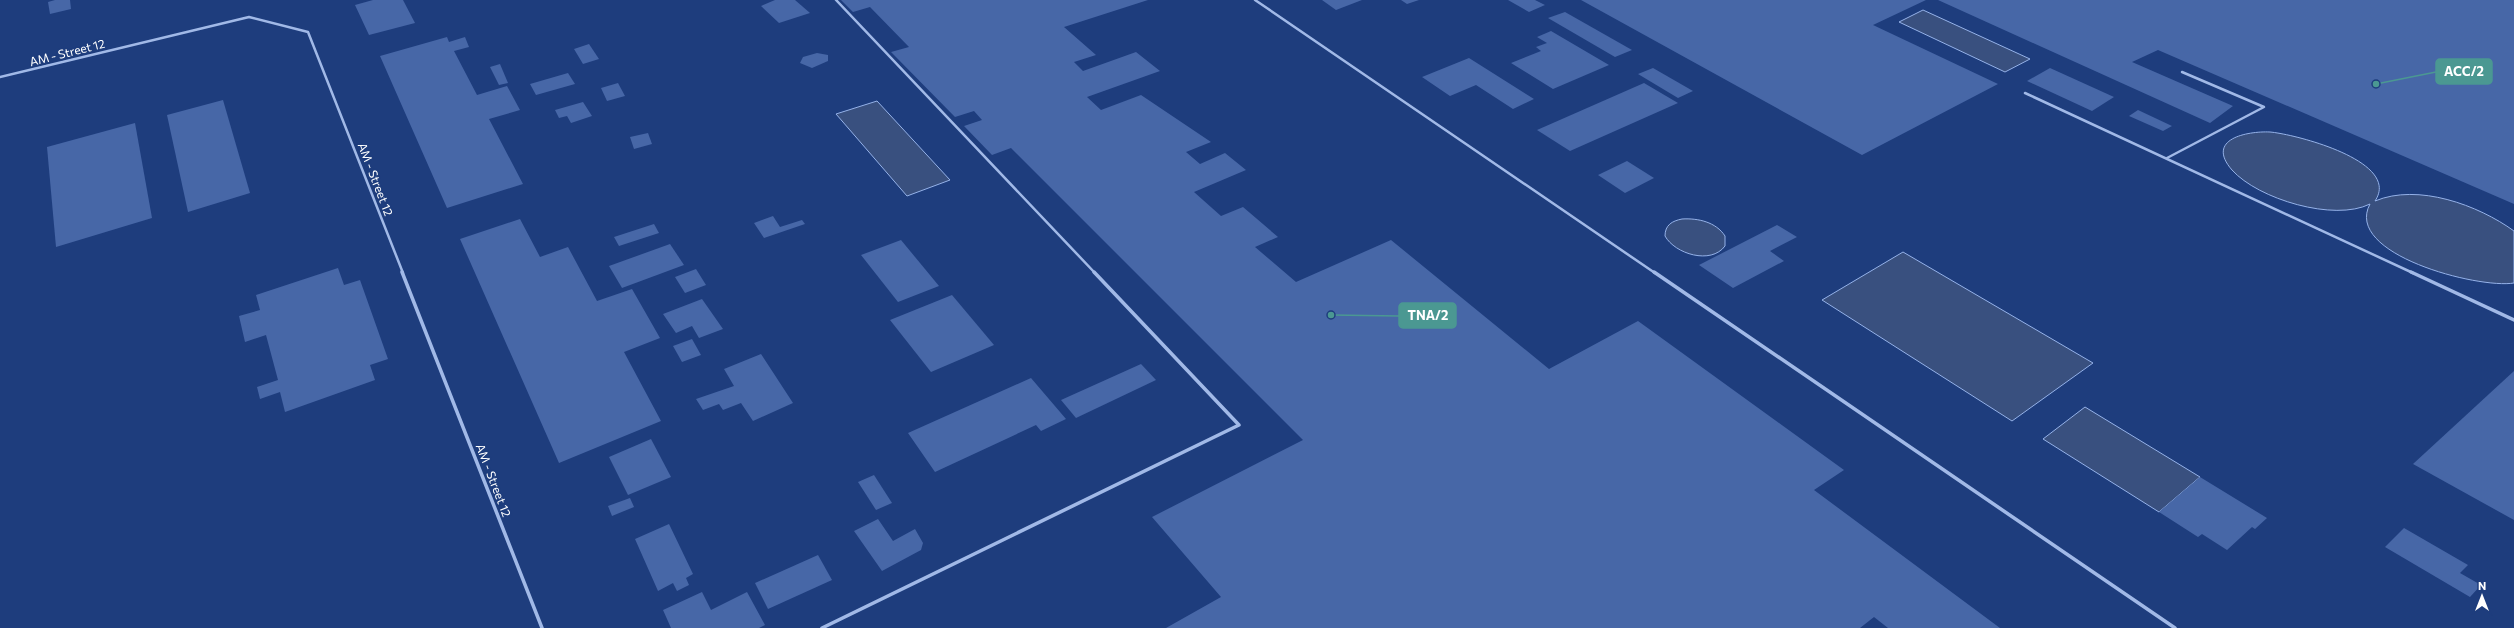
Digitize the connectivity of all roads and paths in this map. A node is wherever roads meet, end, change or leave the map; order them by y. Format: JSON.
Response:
{"nodes":[{"id":1,"x":836,"y":0,"type":"edge"},
{"id":2,"x":1255,"y":0,"type":"edge"},
{"id":3,"x":2182,"y":72,"type":"dead end"},
{"id":4,"x":0,"y":78,"type":"edge"},
{"id":5,"x":2025,"y":93,"type":"dead end"},
{"id":6,"x":2167,"y":158,"type":"junction"},
{"id":7,"x":2514,"y":320,"type":"edge"},
{"id":8,"x":542,"y":628,"type":"edge"},
{"id":9,"x":822,"y":628,"type":"edge"},
{"id":10,"x":2175,"y":628,"type":"edge"}],
"edges":[{"from":1,"to":9,"type":"lane"},
{"from":2,"to":10,"type":"lane"},
{"from":3,"to":6,"type":"lane"},
{"from":4,"to":8,"type":"lane","name":"AM - Street 12"},
{"from":5,"to":6,"type":"lane"},
{"from":6,"to":7,"type":"lane"}]}
